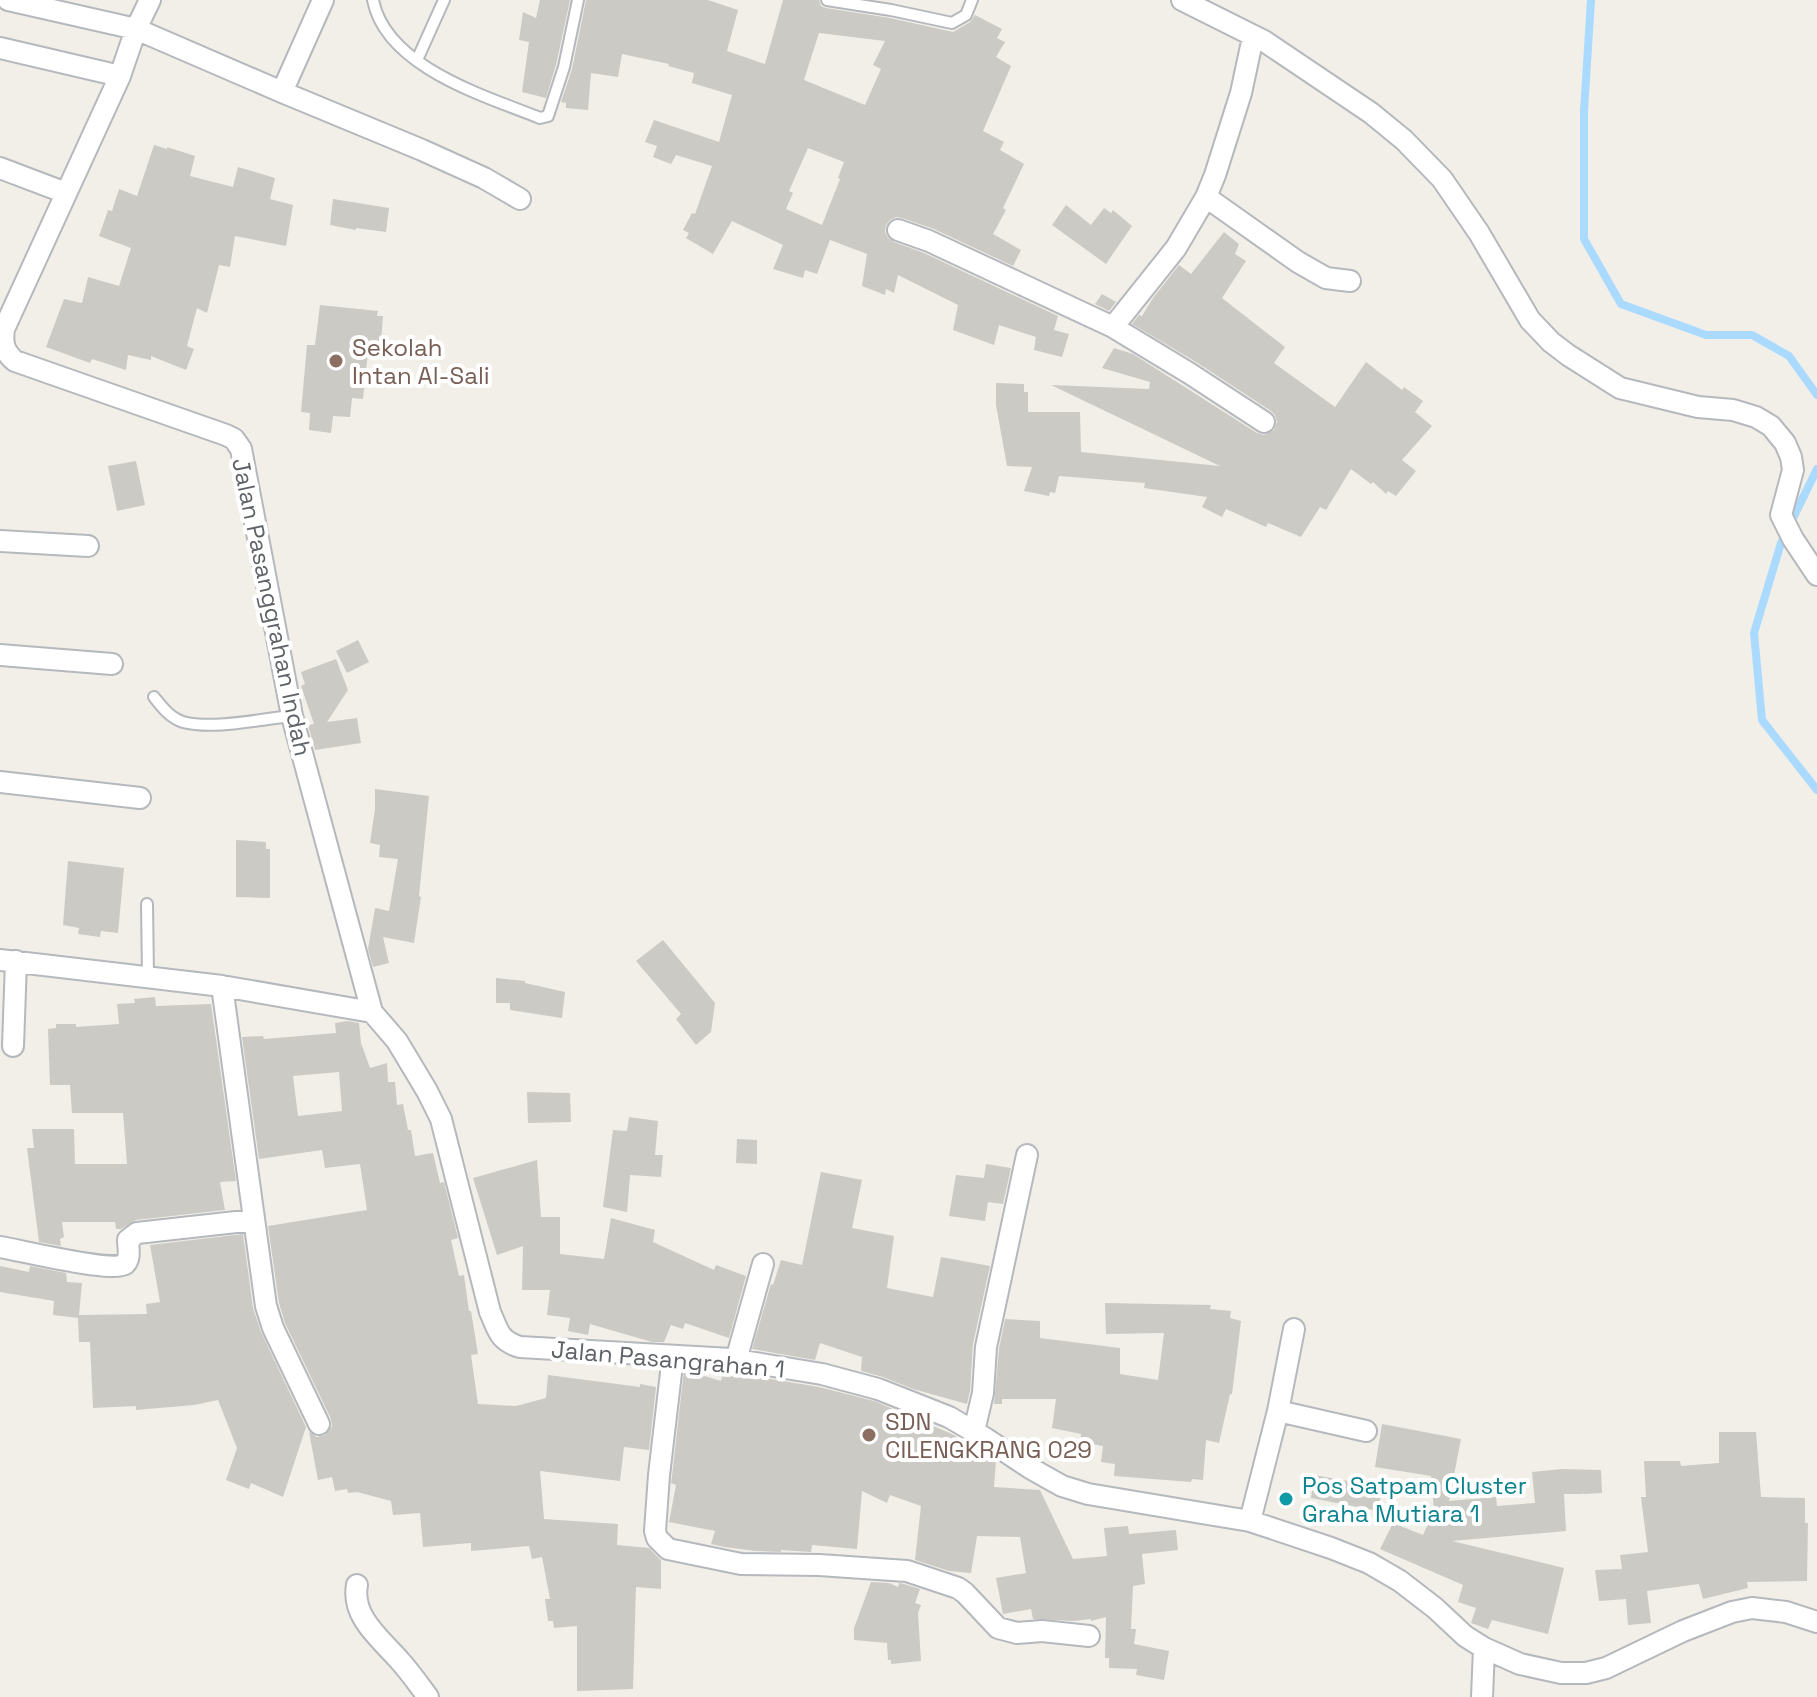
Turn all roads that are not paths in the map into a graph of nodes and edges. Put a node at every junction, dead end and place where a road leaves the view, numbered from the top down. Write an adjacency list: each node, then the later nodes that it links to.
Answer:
1 (8, 0): 10 (street)
2 (150, 0): 11 (street, Jalan Pasanggrahan Indah)
3 (323, 0): 16 (street)
4 (373, 0): 14 (lane)
5 (444, 0): 14 (lane)
6 (578, 0): 14 (lane)
7 (827, 0): 8 (lane)
8 (972, 0)
9 (1182, 0): 12 (street)
10 (63, 6): 11 (street)
11 (136, 29): 15 (street, Jalan Pasanggrahan Indah); 16 (street)
12 (1253, 37): 19 (street); 27 (street)
13 (0, 48): 15 (street)
14 (417, 60)
15 (120, 76): 18 (street, Jalan Pasanggrahan Indah)
16 (282, 92): 20 (street)
17 (0, 168): 18 (street)
18 (66, 193): 31 (street, Jalan Pasanggrahan Indah)
19 (1206, 197): 22 (street); 23 (street)
20 (520, 199)
21 (898, 230): 23 (street)
22 (1350, 281)
23 (1113, 327): 24 (street)
24 (1264, 422)
25 (0, 541): 26 (street)
26 (88, 546)
27 (1817, 575)
28 (0, 655): 29 (street)
29 (112, 664)
30 (154, 697): 31 (lane)
31 (292, 716): 38 (street, Jalan Pasanggrahan Indah)
32 (0, 782): 33 (street)
33 (140, 798)
34 (147, 904): 36 (lane)
35 (8, 960): 36 (street); 39 (street)
36 (148, 976): 37 (street)
37 (222, 986): 38 (street); 41 (street)
38 (372, 1012): 45 (street, Jalan Pasangrahan 1)
39 (13, 1046)
40 (1027, 1155): 49 (street)
41 (254, 1220): 42 (street); 48 (street)
42 (0, 1247)
43 (763, 1264): 46 (street)
44 (1294, 1329): 47 (street)
45 (673, 1356): 46 (street, Jalan Pasangrahan 1); 54 (street)
46 (736, 1360): 49 (street, Jalan Pasangrahan 1)
47 (1278, 1411): 50 (street); 51 (street)
48 (319, 1424)
49 (974, 1431): 51 (street, Jalan Pasangrahan 1)
50 (1366, 1431)
51 (1250, 1521): 55 (street, Jalan Pasangrahan 1)
52 (357, 1585): 56 (street)
53 (1817, 1622): 55 (street, Jalan Pasangrahan 1)
54 (1089, 1636)
55 (1484, 1648): 57 (street)
56 (428, 1697)
57 (1482, 1697)

